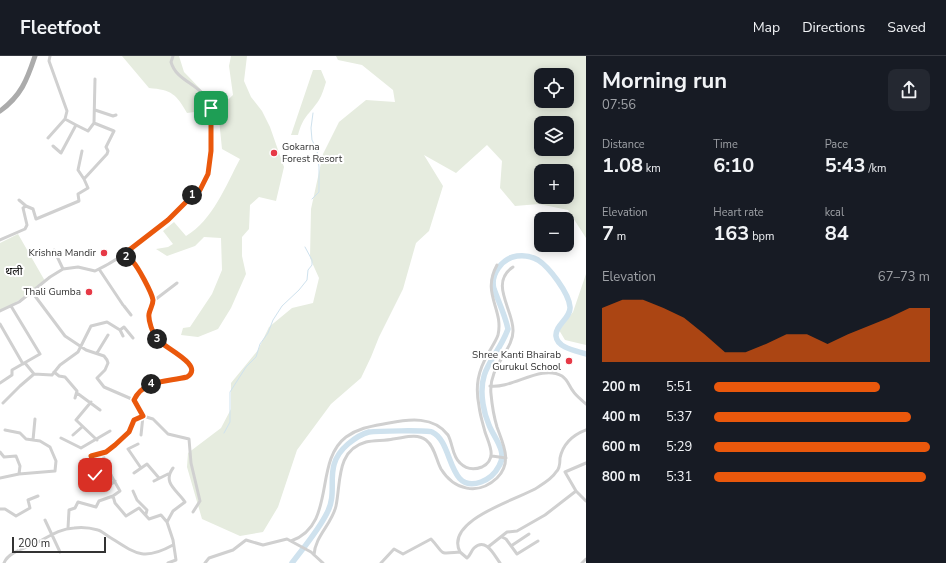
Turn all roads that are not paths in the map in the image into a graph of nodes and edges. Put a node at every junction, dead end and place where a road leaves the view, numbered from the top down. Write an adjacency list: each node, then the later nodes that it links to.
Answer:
1 (34, 56): 6 (main road)
2 (50, 56): 8 (street)
3 (173, 56): 19 (street)
4 (95, 79): 5 (street)
5 (95, 110): 7 (street); 9 (street)
6 (0, 111)
7 (116, 115)
8 (65, 119): 10 (street); 11 (street)
9 (94, 123): 10 (street); 14 (street)
10 (76, 125): 12 (street)
11 (48, 138)
12 (53, 146)
13 (82, 151): 14 (street)
14 (84, 179): 16 (street)
15 (20, 200): 16 (street)
16 (26, 206): 17 (street)
17 (0, 240)
18 (54, 250): 23 (street)
19 (124, 254): 22 (street); 26 (street)
20 (497, 264): 63 (street)
21 (513, 267): 41 (street)
22 (99, 269): 23 (street); 29 (street)
23 (63, 270): 25 (street)
24 (177, 283): 26 (street)
25 (32, 292): 27 (street); 35 (street)
26 (153, 298): 44 (street)
27 (11, 306): 28 (street); 37 (street)
28 (0, 311)
29 (131, 315)
30 (0, 324): 37 (street)
31 (120, 330): 33 (street); 34 (street); 35 (street)
32 (108, 335): 36 (street)
33 (123, 336)
34 (133, 338)
35 (81, 346): 36 (street); 38 (street)
36 (97, 353): 44 (street)
37 (24, 364): 39 (street); 40 (street)
38 (54, 372): 39 (street); 42 (street)
39 (34, 374): 46 (street)
40 (0, 383)
41 (490, 386): 47 (street); 64 (street)
42 (77, 393): 43 (street); 45 (street)
43 (75, 398)
44 (134, 400): 49 (street)
45 (91, 402): 48 (street); 51 (street)
46 (3, 403)
47 (586, 404)
48 (100, 410)
49 (143, 416): 56 (street); 62 (street); 85 (street)
50 (35, 419): 58 (street)
51 (82, 427): 55 (street); 59 (street)
52 (5, 430): 58 (street)
53 (586, 430): 68 (street)
54 (110, 431): 59 (street)
55 (73, 435)
56 (141, 435)
57 (61, 438): 59 (street)
58 (33, 440): 71 (street)
59 (97, 440)
60 (138, 444): 66 (street)
61 (0, 452): 71 (street)
62 (102, 453): 75 (street); 77 (street)
63 (492, 456): 64 (street); 94 (street)
64 (505, 458): 101 (street)
65 (586, 463): 69 (street)
66 (141, 468): 70 (street); 74 (street)
67 (173, 468): 72 (street)
68 (557, 472): 69 (street); 99 (street)
69 (565, 472): 80 (street)
70 (134, 473)
71 (19, 474): 73 (street)
72 (168, 474): 74 (street); 88 (street)
73 (0, 478)
74 (159, 478): 76 (street)
75 (115, 481): 78 (street); 82 (street)
76 (154, 481)
77 (100, 483)
78 (104, 490)
79 (132, 491): 86 (street)
80 (576, 491): 83 (street); 92 (street)
81 (38, 496): 84 (street)
82 (113, 496): 86 (street); 89 (street)
83 (586, 501)
84 (0, 508)
85 (193, 512)
86 (146, 514): 88 (street)
87 (45, 520): 90 (street)
88 (167, 522): 95 (street)
89 (68, 528): 90 (street); 95 (street)
90 (53, 534): 98 (street); 106 (street)
91 (529, 534): 96 (street)
92 (502, 537): 96 (street); 97 (street)
93 (538, 541): 100 (street)
94 (292, 542): 101 (street); 109 (street)
95 (173, 545): 105 (street)
96 (511, 546): 100 (street)
97 (488, 548): 99 (street); 112 (street)
98 (60, 552)
99 (460, 552): 111 (street)
100 (517, 554): 102 (street)
101 (314, 555): 110 (street)
102 (521, 559)
103 (586, 559): 113 (street)
104 (0, 560): 106 (street)
105 (176, 560): 107 (street); 108 (street)
106 (4, 563)
107 (168, 563)
108 (178, 563)
109 (205, 563)
110 (323, 563)
111 (381, 563)
112 (500, 563)
113 (582, 563)

